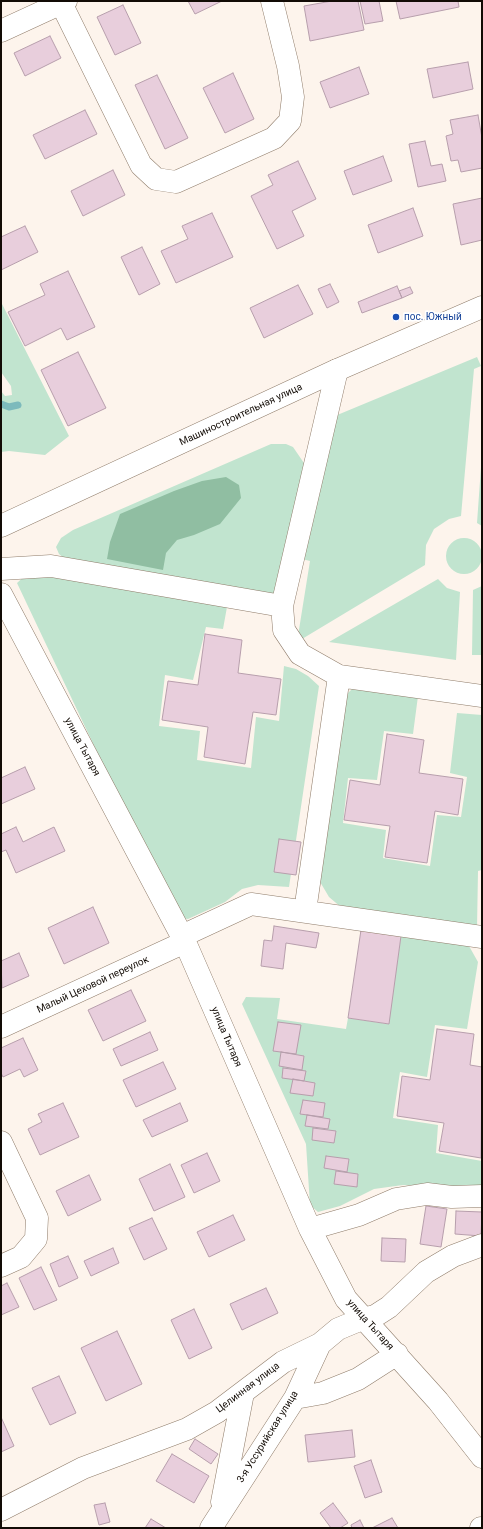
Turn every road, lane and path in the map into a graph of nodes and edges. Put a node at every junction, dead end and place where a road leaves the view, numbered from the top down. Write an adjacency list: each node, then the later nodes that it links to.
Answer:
1 (272, 1): 2 (street)
2 (63, 2): 3 (street)
3 (1, 31)
4 (482, 307): 5 (street, Машиностроительная улица)
5 (337, 370): 6 (street, Машиностроительная улица); 9 (street)
6 (1, 526)
7 (1, 569): 9 (street)
8 (1, 594): 14 (street, улица Тытаря)
9 (282, 606): 10 (street)
10 (338, 676): 11 (street); 12 (street)
11 (482, 696)
12 (305, 911): 13 (street, Малый Цеховой переулок); 14 (street, Малый Цеховой переулок)
13 (482, 937)
14 (184, 939): 15 (street, Малый Цеховой переулок); 18 (street, улица Тытаря)
15 (1, 1027)
16 (1, 1142): 20 (street)
17 (482, 1196): 18 (street)
18 (310, 1229): 21 (street, улица Тытаря)
19 (482, 1245): 21 (street, Целинная улица)
20 (1, 1266)
21 (362, 1319): 22 (street, Целинная улица); 23 (street, улица Тытаря)
22 (320, 1344): 24 (street, Целинная улица); 25 (street, 3-я Уссурийская улица)
23 (397, 1354): 25 (street); 26 (street, улица Тытаря)
24 (243, 1393): 27 (street, Целинная улица); 28 (street)
25 (295, 1398): 28 (street, 3-я Уссурийская улица)
26 (482, 1457)
27 (1, 1510)
28 (216, 1520)

